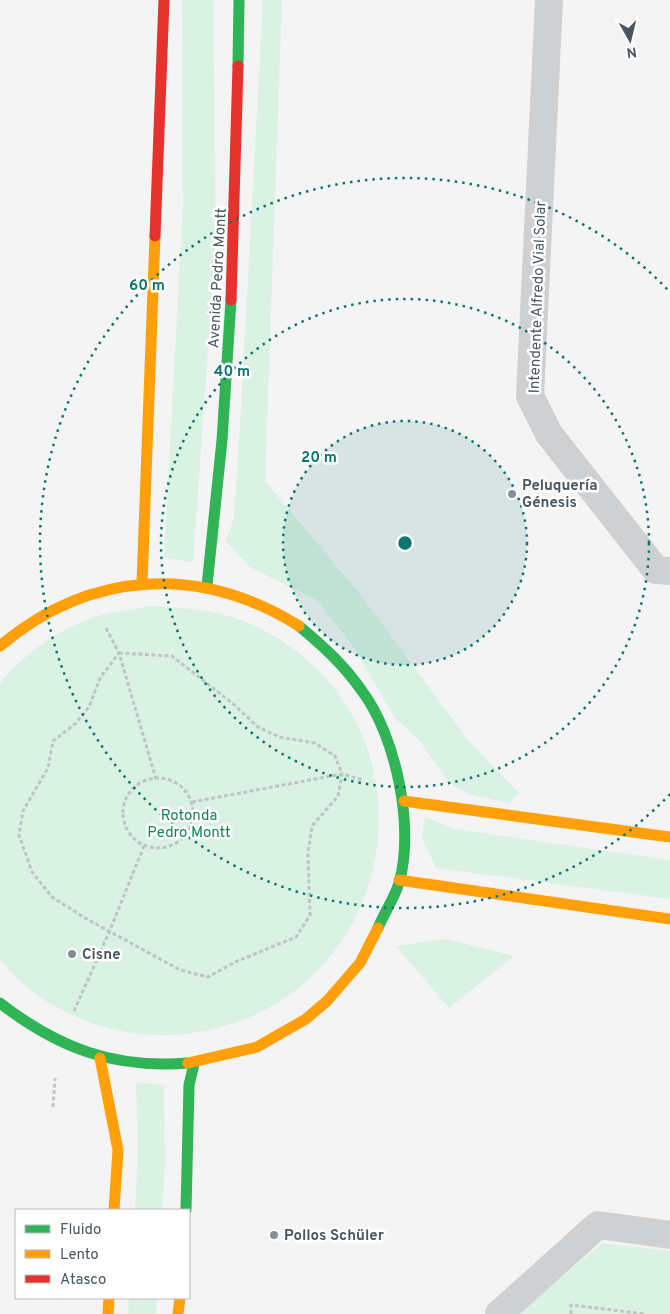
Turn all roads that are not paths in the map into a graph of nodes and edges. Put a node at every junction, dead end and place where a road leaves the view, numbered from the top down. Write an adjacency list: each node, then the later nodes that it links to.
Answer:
1 (164, 0): 5 (main road)
2 (239, 0): 6 (main road, Avenida Pedro Montt)
3 (549, 0): 4 (street, Intendente Alfredo Vial Solar)
4 (670, 571)
5 (142, 583): 6 (main road); 7 (main road)
6 (207, 586): 8 (main road)
7 (0, 646)
8 (404, 801): 9 (main road); 10 (main road)
9 (670, 837)
10 (399, 880): 11 (main road); 14 (main road)
11 (670, 919)
12 (0, 1003): 13 (main road)
13 (100, 1058): 14 (main road); 15 (main road)
14 (194, 1064): 16 (main road)
15 (114, 1209)
16 (186, 1209)
17 (670, 1235): 22 (street)
18 (109, 1299): 20 (main road)
19 (180, 1299): 21 (main road)
20 (108, 1314)
21 (178, 1314)
22 (499, 1314)

